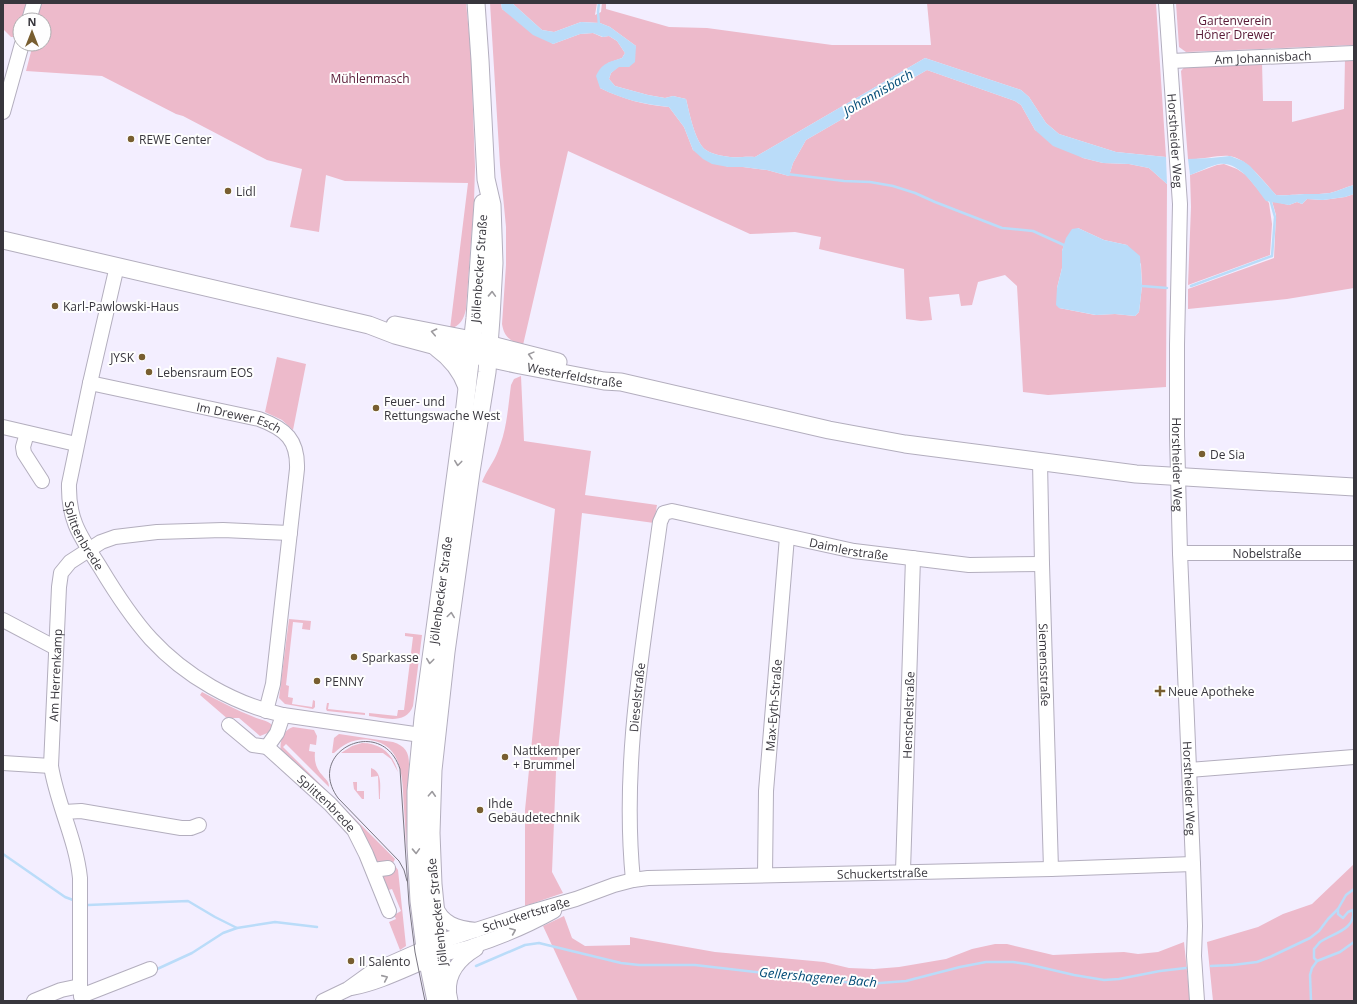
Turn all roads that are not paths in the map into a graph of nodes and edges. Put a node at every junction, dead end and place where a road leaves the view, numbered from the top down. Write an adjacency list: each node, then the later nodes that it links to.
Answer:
1 (476, 3): 7 (main road, Jöllenbecker Straße)
2 (1166, 3): 5 (street, Horstheider Weg)
3 (20, 52): 6 (street)
4 (1354, 53): 5 (street, Am Johannisbach)
5 (1171, 61): 23 (street, Horstheider Weg)
6 (3, 112)
7 (486, 179): 12 (main road, Jöllenbecker Straße); 13 (main road, Jöllenbecker Straße, one-way to 7)
8 (3, 240): 9 (main road)
9 (118, 266): 10 (main road); 16 (street, Splittenbrede)
10 (369, 325): 11 (main road); 12 (main road, one-way to 10)
11 (433, 345): 12 (main road); 17 (main road)
12 (472, 347): 13 (main road); 17 (main road, Jöllenbecker Straße)
13 (489, 352): 14 (main road, Westerfeldstraße); 15 (main road, Westerfeldstraße, one-way to 13); 18 (main road, Jöllenbecker Straße)
14 (520, 365): 15 (main road, Westerfeldstraße); 18 (main road)
15 (621, 382): 22 (main road)
16 (90, 383): 21 (street, Splittenbrede); 27 (street, Im Drewer Esch)
17 (467, 387): 39 (main road, Jöllenbecker Straße, one-way to 39)
18 (485, 390): 39 (main road, Jöllenbecker Straße, one-way to 18)
19 (3, 427): 20 (street)
20 (27, 433): 21 (street); 24 (street)
21 (76, 444): 29 (street, Splittenbrede)
22 (1040, 461): 23 (main road); 33 (street, Siemensstraße)
23 (1178, 477): 25 (main road); 30 (street, Horstheider Weg)
24 (42, 481)
25 (1354, 487)
26 (662, 516): 28 (street, Daimlerstraße); 53 (street, Dieselstraße)
27 (290, 533): 29 (street); 36 (street, Im Drewer Esch)
28 (787, 537): 32 (street, Daimlerstraße); 52 (street, Max-Eyth-Straße)
29 (89, 550): 35 (street, Am Herrenkamp); 36 (street, Splittenbrede)
30 (1180, 553): 31 (street, Nobelstraße); 44 (street, Horstheider Weg)
31 (1354, 553)
32 (913, 558): 33 (street, Daimlerstraße); 51 (street, Henschelstraße)
33 (1042, 564): 49 (street, Siemensstraße)
34 (3, 620): 35 (street)
35 (56, 648): 43 (street, Am Herrenkamp)
36 (266, 710): 37 (street, Splittenbrede)
37 (283, 715): 39 (street, Splittenbrede); 40 (street)
38 (229, 725): 40 (street, Splittenbrede)
39 (428, 736): 55 (main road, Jöllenbecker Straße, one-way to 39); 60 (main road, Jöllenbecker Straße, one-way to 60)
40 (267, 747): 50 (street, Splittenbrede)
41 (1354, 757): 44 (street)
42 (3, 763): 43 (street)
43 (51, 766): 45 (street, Am Herrenkamp)
44 (1189, 770): 47 (street, Horstheider Weg)
45 (64, 812): 46 (street); 62 (street, Am Herrenkamp)
46 (200, 825)
47 (1193, 864): 49 (street, Schuckertstraße); 57 (street, Horstheider Weg)
48 (388, 868): 50 (street)
49 (1051, 869): 51 (street, Schuckertstraße)
50 (373, 870): 56 (street, Splittenbrede)
51 (903, 871): 52 (street, Schuckertstraße)
52 (765, 874): 53 (street, Schuckertstraße)
53 (633, 880): 54 (street, Schuckertstraße)
54 (576, 899): 58 (street, Schuckertstraße); 59 (street, Schuckertstraße, one-way to 54)
55 (434, 904): 58 (street, Schuckertstraße); 60 (main road, Jöllenbecker Straße)
56 (390, 911)
57 (1195, 926): 66 (street, Horstheider Weg); 67 (street, Horstheider Weg)
58 (476, 930): 60 (street, Schuckertstraße)
59 (491, 940): 60 (street, Schuckertstraße); 63 (street, Schuckertstraße)
60 (433, 952): 63 (main road, Jöllenbecker Straße); 65 (street)
61 (150, 969): 62 (street)
62 (81, 994): 64 (street)
63 (445, 1000)
64 (34, 1001)
65 (323, 1001)
66 (1197, 1001)
67 (1205, 1001)

